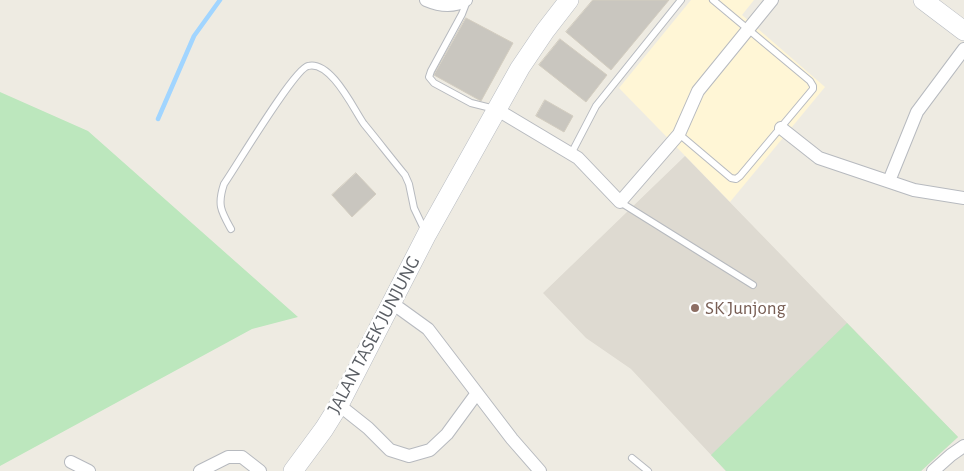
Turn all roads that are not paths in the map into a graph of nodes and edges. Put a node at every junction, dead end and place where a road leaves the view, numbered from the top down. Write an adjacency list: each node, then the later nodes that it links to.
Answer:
1 (426, 0): 2 (street)
2 (467, 0): 11 (lane)
3 (569, 0): 11 (main road, JALAN TASEK JUNJUNG)
4 (681, 0): 14 (lane)
5 (713, 0): 8 (lane)
6 (772, 0): 8 (street)
7 (923, 0): 9 (main road)
8 (748, 29): 12 (lane); 13 (street)
9 (964, 31)
10 (964, 48): 15 (street)
11 (496, 109): 14 (street); 19 (main road, JALAN TASEK JUNJUNG)
12 (781, 128): 13 (lane); 15 (street)
13 (679, 134): 17 (street)
14 (571, 154): 17 (street)
15 (889, 181): 16 (street)
16 (964, 198)
17 (620, 202): 20 (lane)
18 (231, 229): 19 (lane)
19 (427, 234): 21 (main road, JALAN TASEK JUNJUNG)
20 (753, 285)
21 (392, 303): 22 (street); 23 (main road, JALAN TASEK JUNJUNG)
22 (477, 393): 23 (street); 31 (street)
23 (339, 405): 30 (main road, JALAN TASEK JUNJUNG)
24 (964, 446): 33 (street)
25 (632, 458): 32 (lane)
26 (71, 462): 27 (street)
27 (88, 471)
28 (200, 471): 29 (street)
29 (260, 471)
30 (293, 471)
31 (540, 471)
32 (648, 471)
33 (933, 471)

